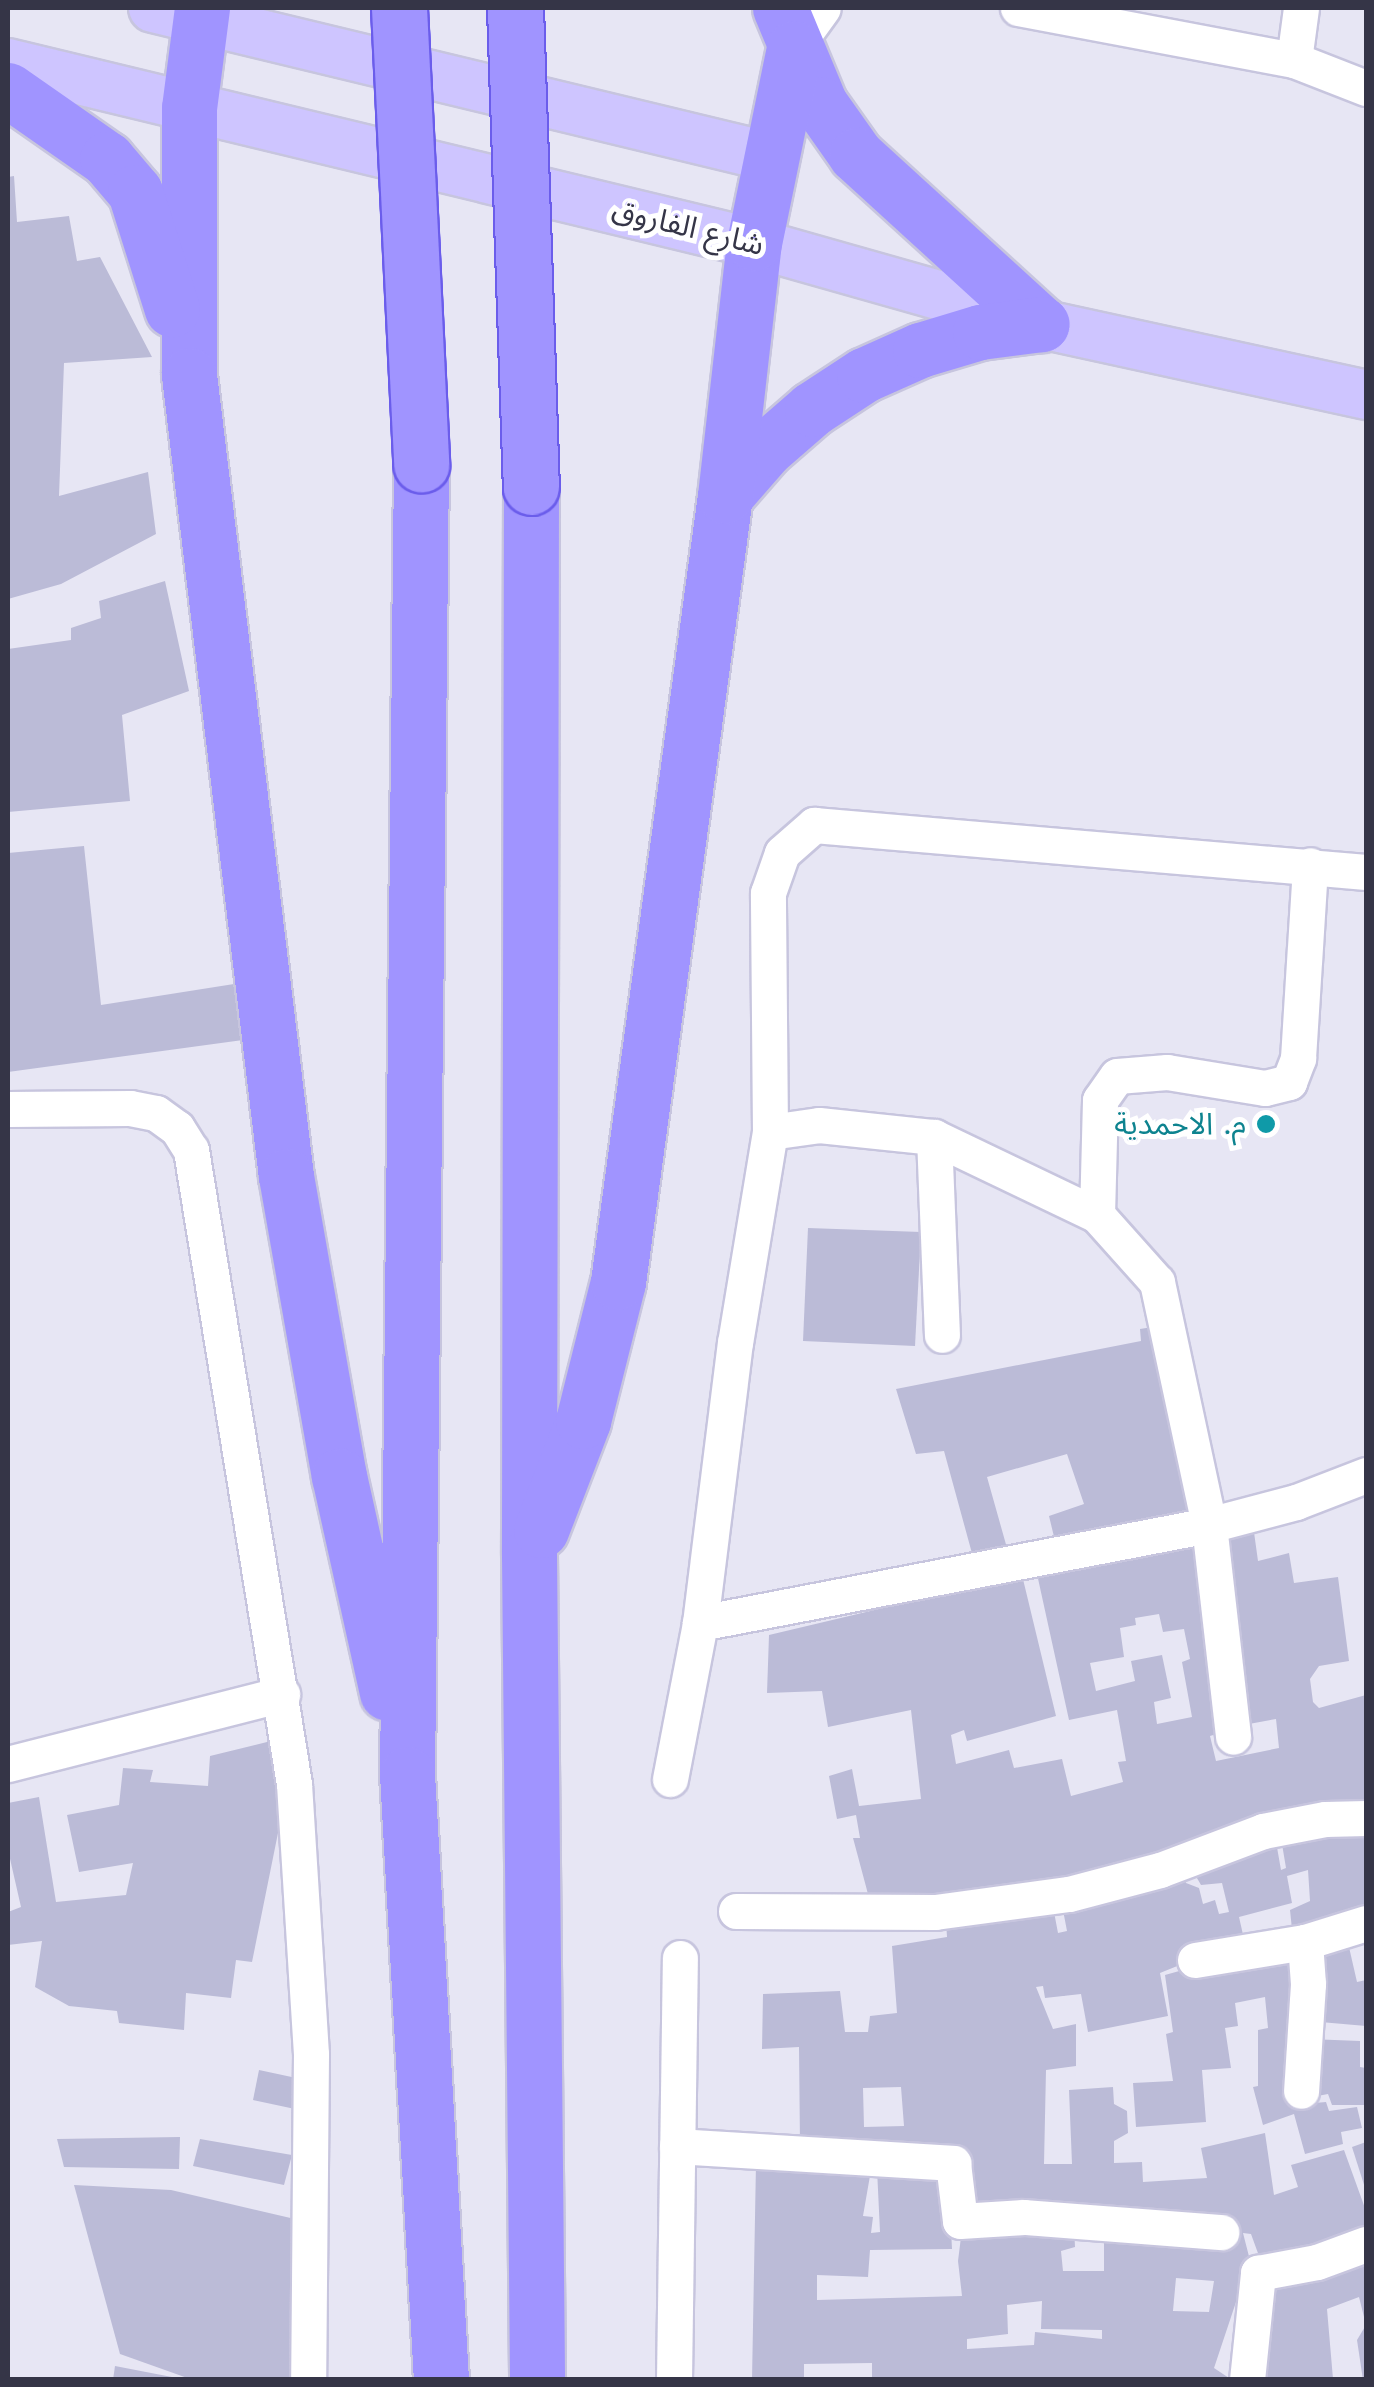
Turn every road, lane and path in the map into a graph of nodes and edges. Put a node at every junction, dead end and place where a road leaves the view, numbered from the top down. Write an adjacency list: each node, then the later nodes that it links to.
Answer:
1 (399, 8): 33 (main road, bridge)
2 (515, 8): 28 (main road, bridge)
3 (1018, 8): 4 (street)
4 (1027, 8): 8 (street)
5 (1302, 8): 8 (street)
6 (185, 12): 12 (main road); 13 (main road)
7 (799, 21): 13 (main road); 15 (main road)
8 (1294, 60): 10 (street)
9 (8, 63): 12 (main road, شارع الفاروق)
10 (1366, 88)
11 (8, 90): 16 (main road)
12 (189, 108): 14 (main road, شارع الفاروق); 16 (main road)
13 (771, 157): 14 (main road)
14 (754, 243): 15 (main road, شارع الفاروق); 18 (main road)
15 (1041, 324): 17 (main road, شارع الفاروق); 18 (main road)
16 (188, 375): 33 (main road)
17 (1366, 395)
18 (725, 496): 28 (main road)
19 (1310, 865): 20 (street); 22 (street); 24 (street)
20 (1366, 872)
21 (8, 1109): 30 (street)
22 (770, 1132): 23 (street); 29 (street)
23 (934, 1137): 24 (street); 25 (street)
24 (1098, 1215): 27 (street)
25 (942, 1334)
26 (1366, 1475): 27 (street)
27 (1209, 1524): 29 (street); 31 (street)
28 (530, 1555): 47 (main road)
29 (700, 1623): 34 (street)
30 (282, 1694): 32 (street); 45 (street)
31 (1233, 1737)
32 (8, 1764)
33 (406, 1774): 46 (main road)
34 (670, 1779)
35 (1366, 1818): 36 (street)
36 (736, 1911)
37 (1366, 1923): 38 (street)
38 (1305, 1942): 40 (street); 41 (street)
39 (680, 1958): 42 (street)
40 (1194, 1960)
41 (1301, 2091)
42 (677, 2146): 43 (street); 48 (street)
43 (1221, 2232)
44 (1366, 2244): 49 (street)
45 (308, 2380)
46 (441, 2380)
47 (537, 2380)
48 (674, 2380)
49 (1247, 2380)

